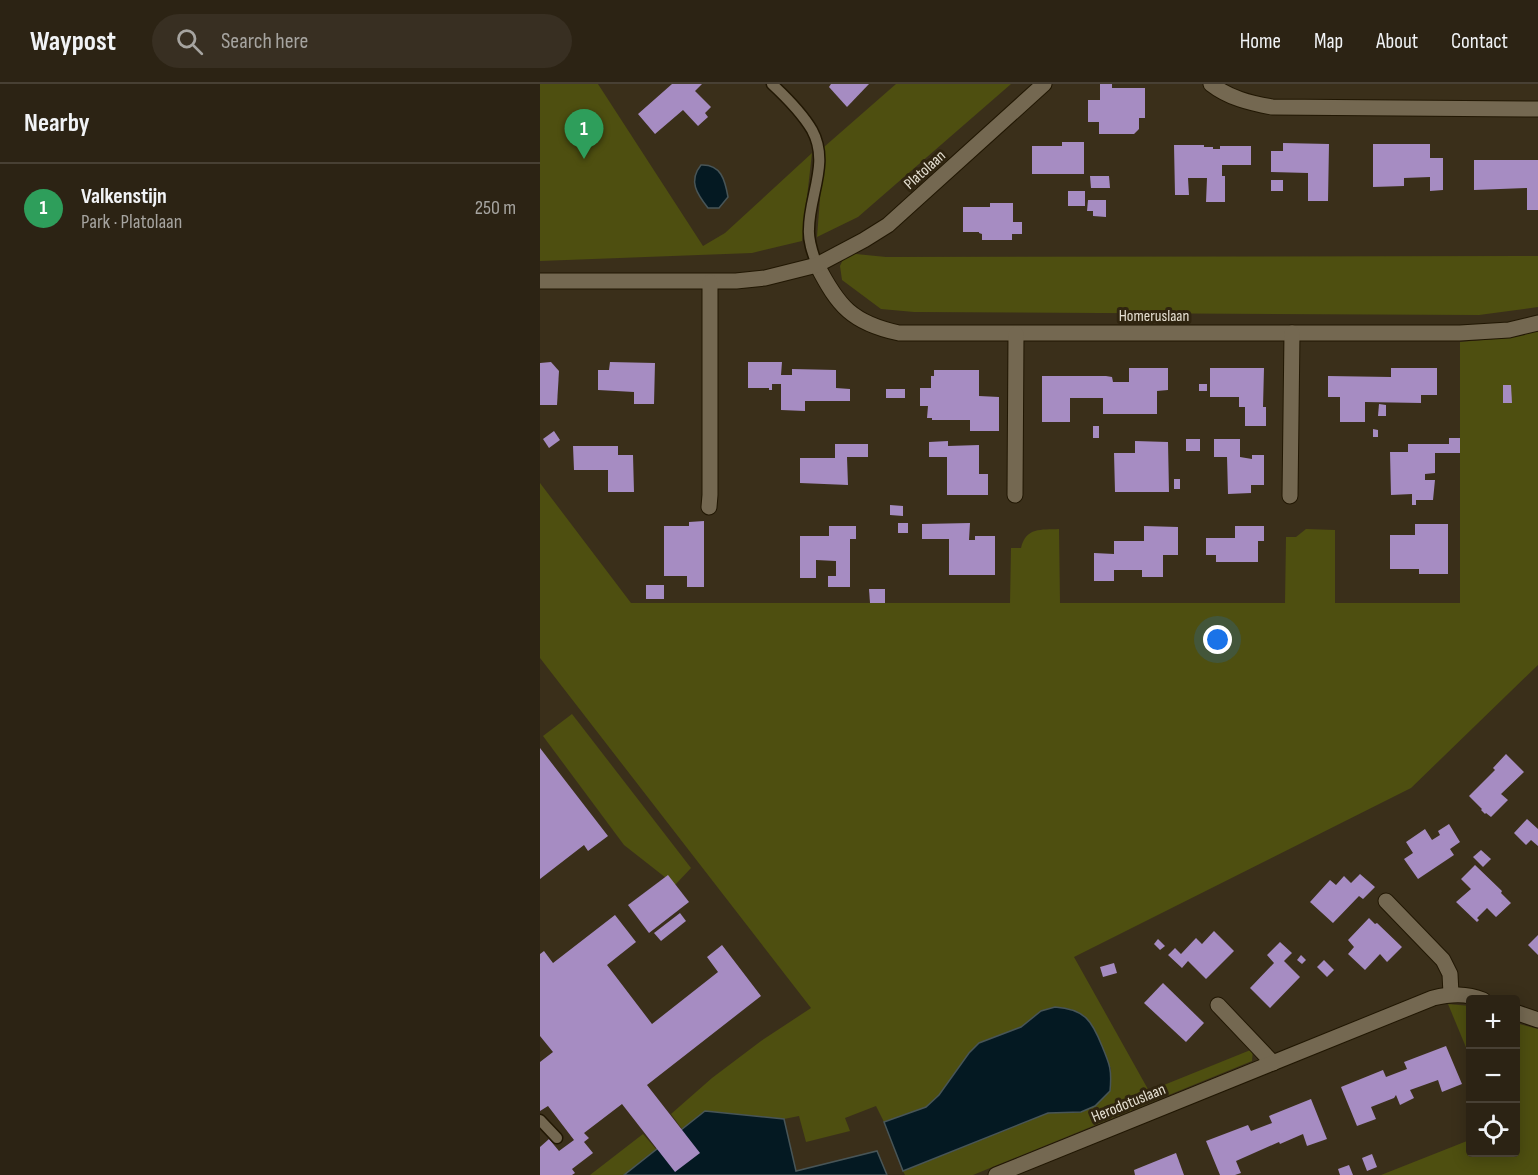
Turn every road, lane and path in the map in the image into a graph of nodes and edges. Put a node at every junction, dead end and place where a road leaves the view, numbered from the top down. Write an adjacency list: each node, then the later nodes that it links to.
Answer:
1 (772, 84): 5 (lane)
2 (1044, 84): 5 (street, Platolaan)
3 (1211, 84): 4 (street)
4 (1538, 109)
5 (817, 265): 7 (street, Platolaan); 9 (street, Homeruslaan)
6 (540, 281): 7 (street, Platolaan)
7 (710, 282): 13 (street)
8 (1538, 323): 10 (street, Homeruslaan)
9 (1016, 333): 10 (street, Homeruslaan); 11 (street)
10 (1292, 333): 12 (street)
11 (1015, 495)
12 (1290, 496)
13 (709, 507)
14 (1386, 901): 15 (street)
15 (1452, 994): 16 (street, Herodotuslaan); 20 (street, Herodotuslaan)
16 (1466, 995)
17 (1218, 1005): 20 (street)
18 (1520, 1014): 19 (street)
19 (1538, 1020)
20 (1273, 1063): 23 (street, Herodotuslaan)
21 (540, 1120): 22 (lane)
22 (557, 1138)
23 (996, 1175)

